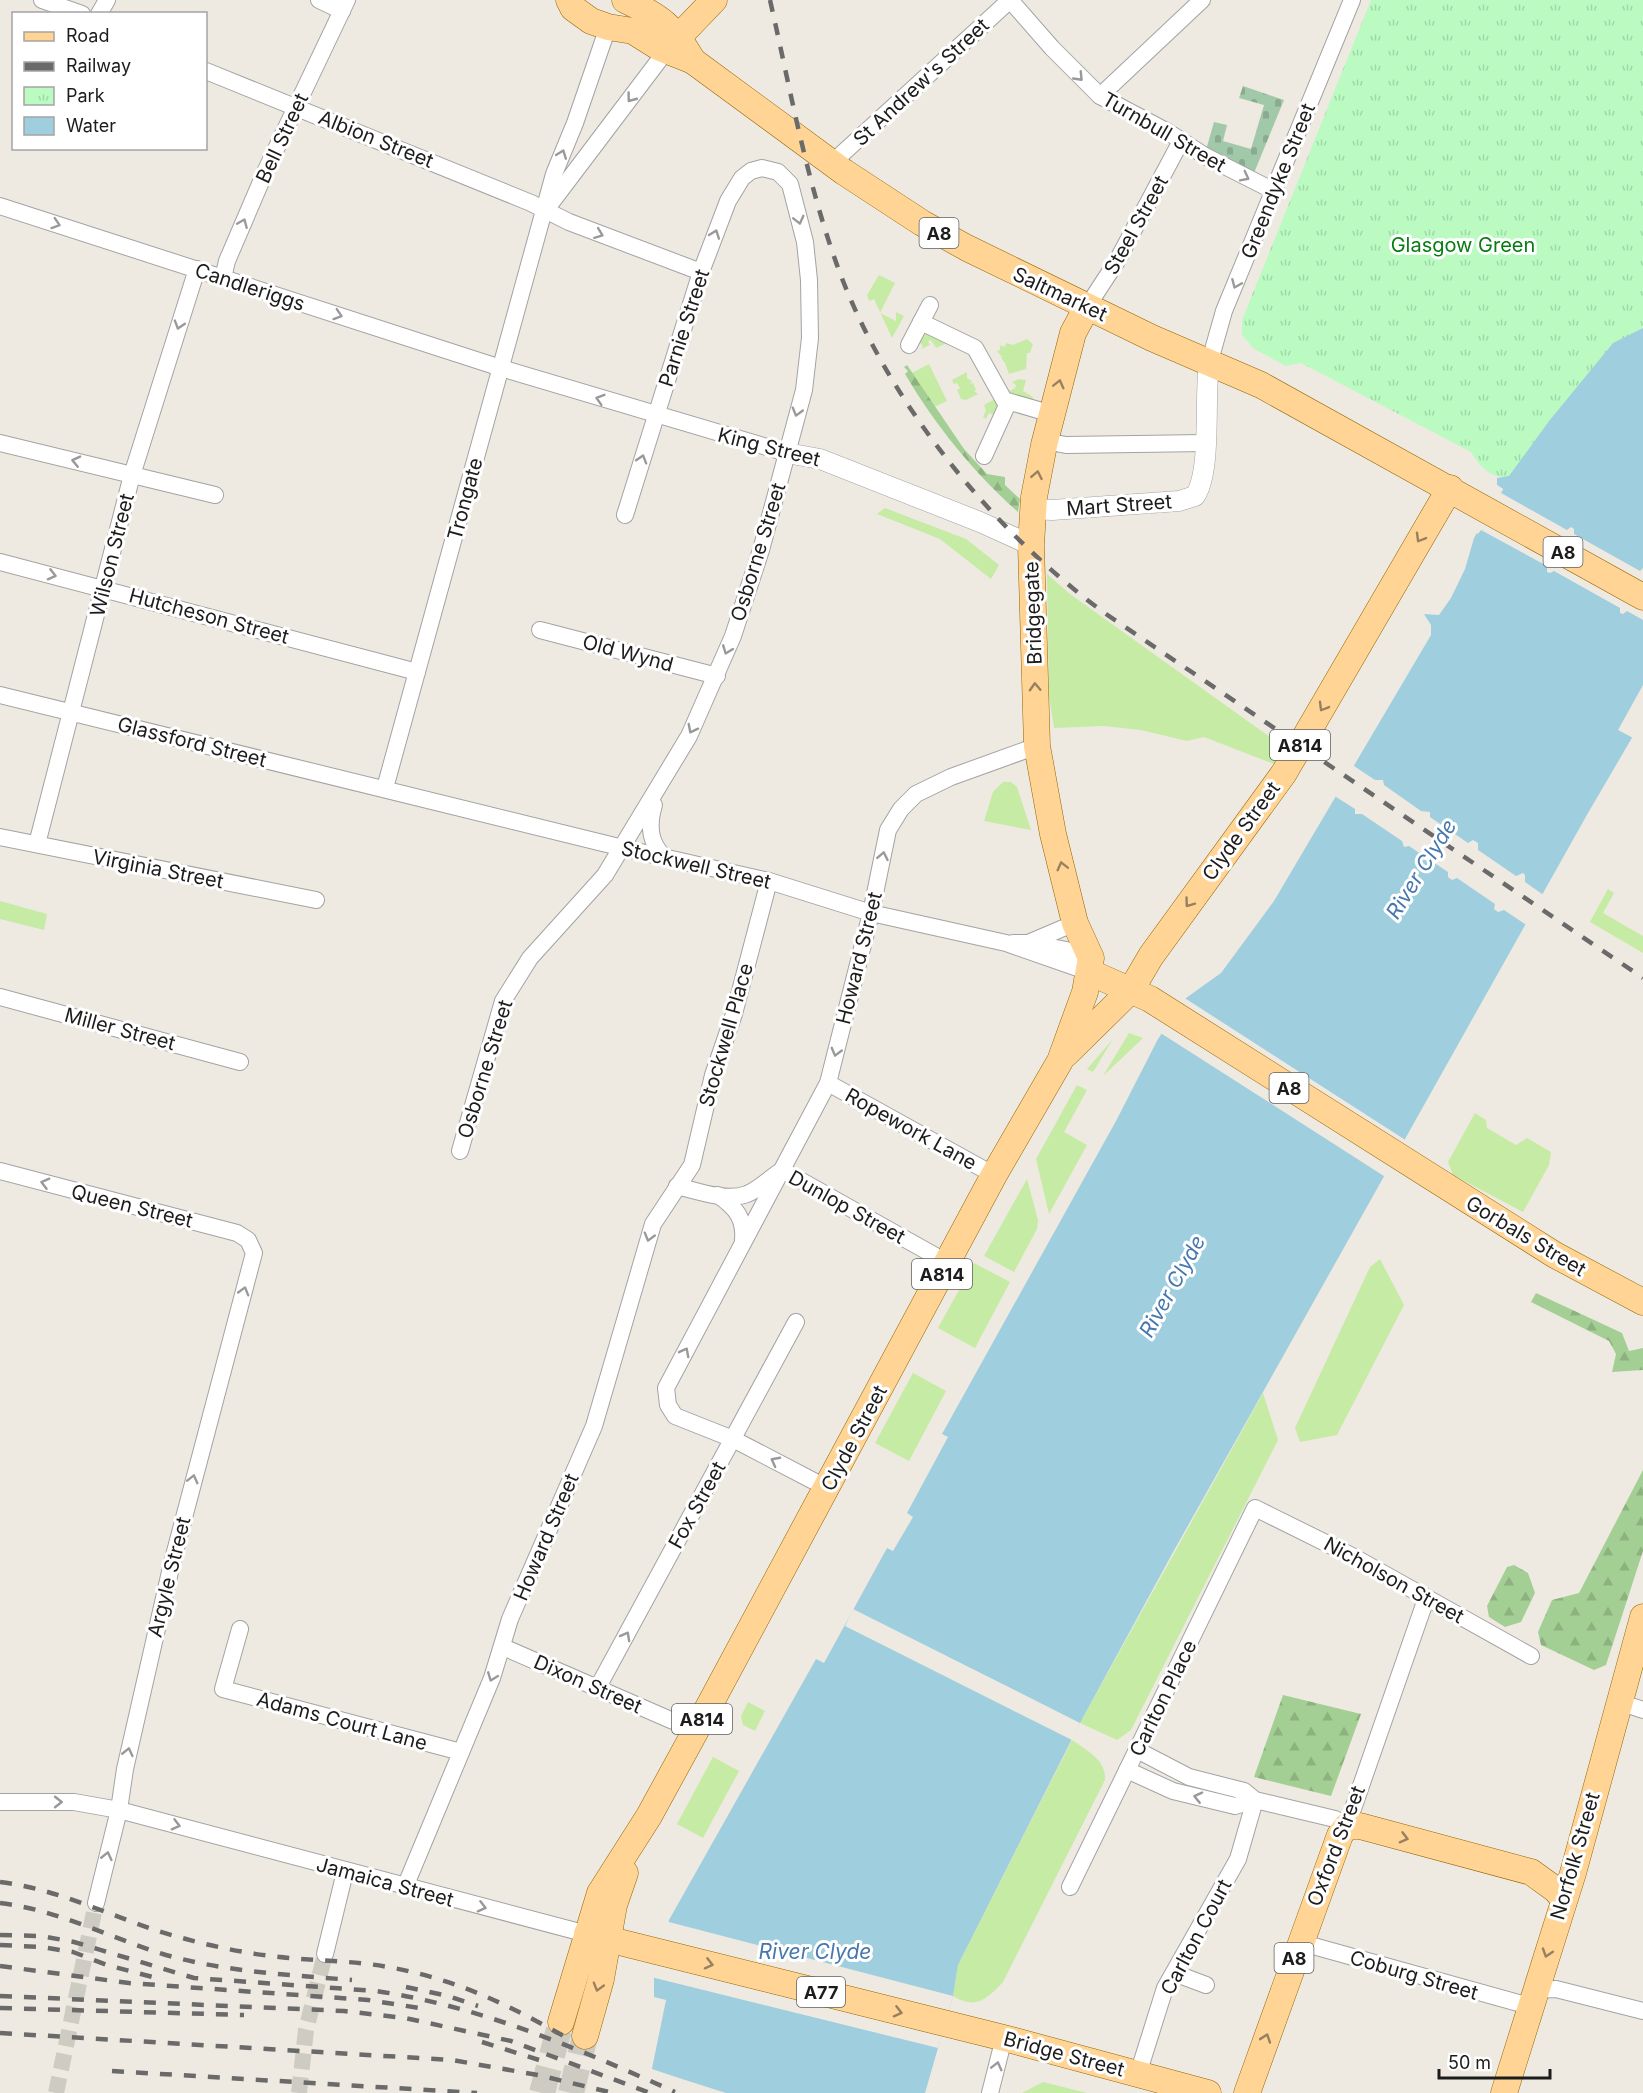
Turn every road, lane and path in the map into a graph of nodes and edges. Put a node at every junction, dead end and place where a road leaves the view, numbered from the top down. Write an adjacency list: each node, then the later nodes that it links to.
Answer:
1 (42, 0): 10 (street)
2 (319, 0): 9 (street)
3 (569, 0): 11 (main road, A8)
4 (623, 0): 11 (main road); 12 (main road, A8)
5 (714, 0): 12 (main road)
6 (1010, 0): 14 (street, Turnbull Street, one-way to 14); 17 (street, St Andrew's Street)
7 (1202, 0): 14 (street)
8 (1352, 0): 19 (street, Greendyke Street)
9 (344, 5): 15 (street, Bell Street)
10 (76, 12)
11 (608, 27): 12 (main road, A8); 21 (street, Trongate, one-way to 11)
12 (673, 43): 17 (main road, Saltmarket / A8); 21 (street, Trongate, one-way to 21)
13 (207, 71): 15 (street, Albion Street)
14 (1100, 96): 16 (street, Turnbull Street)
15 (296, 107): 21 (street, Albion Street); 24 (street, Bell Street, one-way to 15)
16 (1181, 141): 19 (street, Turnbull Street, one-way to 19); 26 (street, Steel Street)
17 (832, 163): 26 (main road, Saltmarket / A8)
18 (774, 170): 23 (street, Parnie Street, one-way to 18); 37 (street, Osborne Street, one-way to 37)
19 (1274, 191): 29 (street, Greendyke Street, one-way to 29)
20 (0, 206): 22 (street, Candleriggs, one-way to 22)
21 (546, 210): 23 (street, Albion Street, one-way to 23); 30 (street, Trongate)
22 (197, 269): 24 (street, Candleriggs); 39 (street, Wilson Street, one-way to 39)
23 (701, 272): 33 (street, Parnie Street)
24 (223, 278): 30 (street, Candleriggs, one-way to 30)
25 (930, 305): 27 (street)
26 (1088, 307): 29 (main road, Saltmarket / A8); 32 (main road, Bridgegate, one-way to 26)
27 (921, 322): 28 (street); 31 (street)
28 (909, 345)
29 (1209, 364): 36 (street); 40 (main road, Saltmarket / A8)
30 (501, 368): 33 (street, King Street, one-way to 30); 49 (street, Trongate)
31 (1008, 403): 32 (street); 38 (street)
32 (1052, 414): 34 (main road, Bridgegate)
33 (656, 416): 37 (street, King Street); 43 (street, Parnie Street, one-way to 33)
34 (1045, 441): 36 (street); 42 (main road, Bridgegate, one-way to 34)
35 (0, 443): 39 (street, one-way to 35)
36 (1205, 443): 42 (street, Mart Street)
37 (787, 453): 44 (street, King Street); 50 (street, Osborne Street, one-way to 50)
38 (984, 456)
39 (132, 475): 41 (street); 46 (street, Wilson Street)
40 (1450, 488): 47 (main road, A8); 67 (main road, Clyde Street / A814, one-way to 67)
41 (215, 495)
42 (1033, 509): 44 (main road, Bridgegate)
43 (625, 515)
44 (1031, 545): 53 (main road, Bridgegate, one-way to 44)
45 (0, 562): 46 (street, Hutcheson Street, one-way to 46)
46 (105, 588): 49 (street, Hutcheson Street); 52 (street, Wilson Street)
47 (1643, 597)
48 (540, 630): 50 (street, Old Wynd)
49 (417, 672): 55 (street, Trongate)
50 (717, 676): 54 (street, Osborne Street, one-way to 54)
51 (0, 695): 52 (street, Glassford Street)
52 (72, 712): 55 (street, Glassford Street); 57 (street, Wilson Street)
53 (1037, 746): 62 (street, Howard Street, one-way to 53); 63 (main road, Bridgegate, one-way to 53)
54 (660, 786): 58 (street, Osborne Street); 59 (street, Osborne Street)
55 (385, 788): 58 (street, Stockwell Street)
56 (0, 837): 57 (street, Virginia Street)
57 (38, 844): 61 (street, Virginia Street)
58 (623, 848): 59 (street, Stockwell Street); 72 (street, Osborne Street)
59 (664, 857): 60 (street, Stockwell Street)
60 (769, 881): 62 (street, Stockwell Street); 77 (street, Stockwell Place)
61 (316, 900)
62 (871, 914): 64 (street, Stockwell Street); 71 (street, Howard Street, one-way to 71)
63 (1075, 923): 65 (street, Stockwell Street); 66 (main road)
64 (1006, 943): 65 (street, Stockwell Street); 66 (street, Stockwell Street)
65 (1028, 943): 66 (street, Stockwell Street)
66 (1090, 965): 67 (main road, Stockwell Street); 69 (main road, Clyde Street)
67 (1131, 990): 69 (main road, Clyde Street / A814); 73 (main road, Stockwell Street / A8)
68 (0, 997): 70 (street, Miller Street)
69 (1060, 1061): 76 (main road, Clyde Street / A814)
70 (240, 1062)
71 (828, 1083): 74 (street, Howard Street); 76 (street, Ropework Lane)
72 (460, 1151)
73 (1412, 1165): 82 (main road, Gorbals Street / A8)
74 (782, 1170): 78 (street, Dunlop Street); 79 (street, Howard Street); 81 (street, Dunlop Street)
75 (0, 1172): 80 (street, Queen Street, one-way to 75)
76 (994, 1175): 81 (main road, Clyde Street / A814)
77 (677, 1186): 78 (street, Dunlop Street); 90 (street, Howard Street, one-way to 90)
78 (718, 1195): 79 (street)
79 (743, 1241): 84 (street, Howard Street, one-way to 79)
80 (254, 1253): 101 (street, Argyle Street, one-way to 80)
81 (948, 1263): 85 (main road, Clyde Street / A814)
82 (1643, 1302)
83 (796, 1322): 84 (street, Fox Street)
84 (734, 1438): 85 (street, one-way to 84); 92 (street, Fox Street, one-way to 84)
85 (827, 1488): 102 (main road, Clyde Street / A814)
86 (1255, 1508): 87 (street, Nicholson Street); 96 (street, Carlton Place)
87 (1426, 1599): 91 (street, Nicholson Street); 103 (street, Oxford Street)
88 (1643, 1617): 93 (main road, Norfolk Street)
89 (240, 1629): 97 (street, Adams Court Lane)
90 (503, 1647): 92 (street, Dixon Street); 97 (street, Howard Street, one-way to 97)
91 (1531, 1656)
92 (598, 1688): 95 (street, Dixon Street)
93 (1618, 1702): 94 (street); 104 (main road, Norfolk Street)
94 (1643, 1710)
95 (673, 1721)
96 (1137, 1750): 98 (street, Carlton Place); 99 (street)
97 (461, 1752): 107 (street, Howard Street)
98 (1127, 1770): 99 (street, one-way to 98); 108 (street, Carlton Place)
99 (1255, 1800): 103 (street); 114 (street, Carlton Court)
100 (0, 1802): 101 (street, Jamaica Street, one-way to 101)
101 (119, 1810): 105 (street, Jamaica Street, one-way to 105); 110 (street, Argyle Street, one-way to 101)
102 (649, 1816): 111 (main road, Clyde Street / A814); 111 (main road, Clyde Street / A814)
103 (1347, 1826): 106 (main road, one-way to 106); 112 (main road, Oxford Street / A8)
104 (1578, 1849): 106 (main road); 109 (main road, Norfolk Street)
105 (345, 1872): 107 (street, Jamaica Street); 113 (street)
106 (1531, 1872): 109 (main road)
107 (405, 1887): 111 (street, Jamaica Street, one-way to 111)
108 (1070, 1887)
109 (1564, 1900): 116 (main road, Norfolk Street, one-way to 116)
110 (96, 1903)
111 (598, 1936): 118 (main road, A814); 119 (main road, A814, one-way to 119); 120 (main road, Jamaica Street / A77, one-way to 120)
112 (1299, 1942): 116 (street, Coburg Street); 124 (main road, Oxford Street / A8, one-way to 112)
113 (325, 1954)
114 (1174, 1973): 115 (street); 121 (street, Carlton Court)
115 (1206, 1985)
116 (1532, 1998): 117 (street, Coburg Street); 125 (main road, Norfolk Street)
117 (1643, 2012)
118 (561, 2022)
119 (585, 2036)
120 (997, 2036): 121 (main road, Bridge Street / A77); 122 (street, one-way to 120)
121 (1138, 2074): 123 (main road, Bridge Street / A77)
122 (990, 2093)
123 (1208, 2093)
124 (1247, 2093)
125 (1504, 2093)

